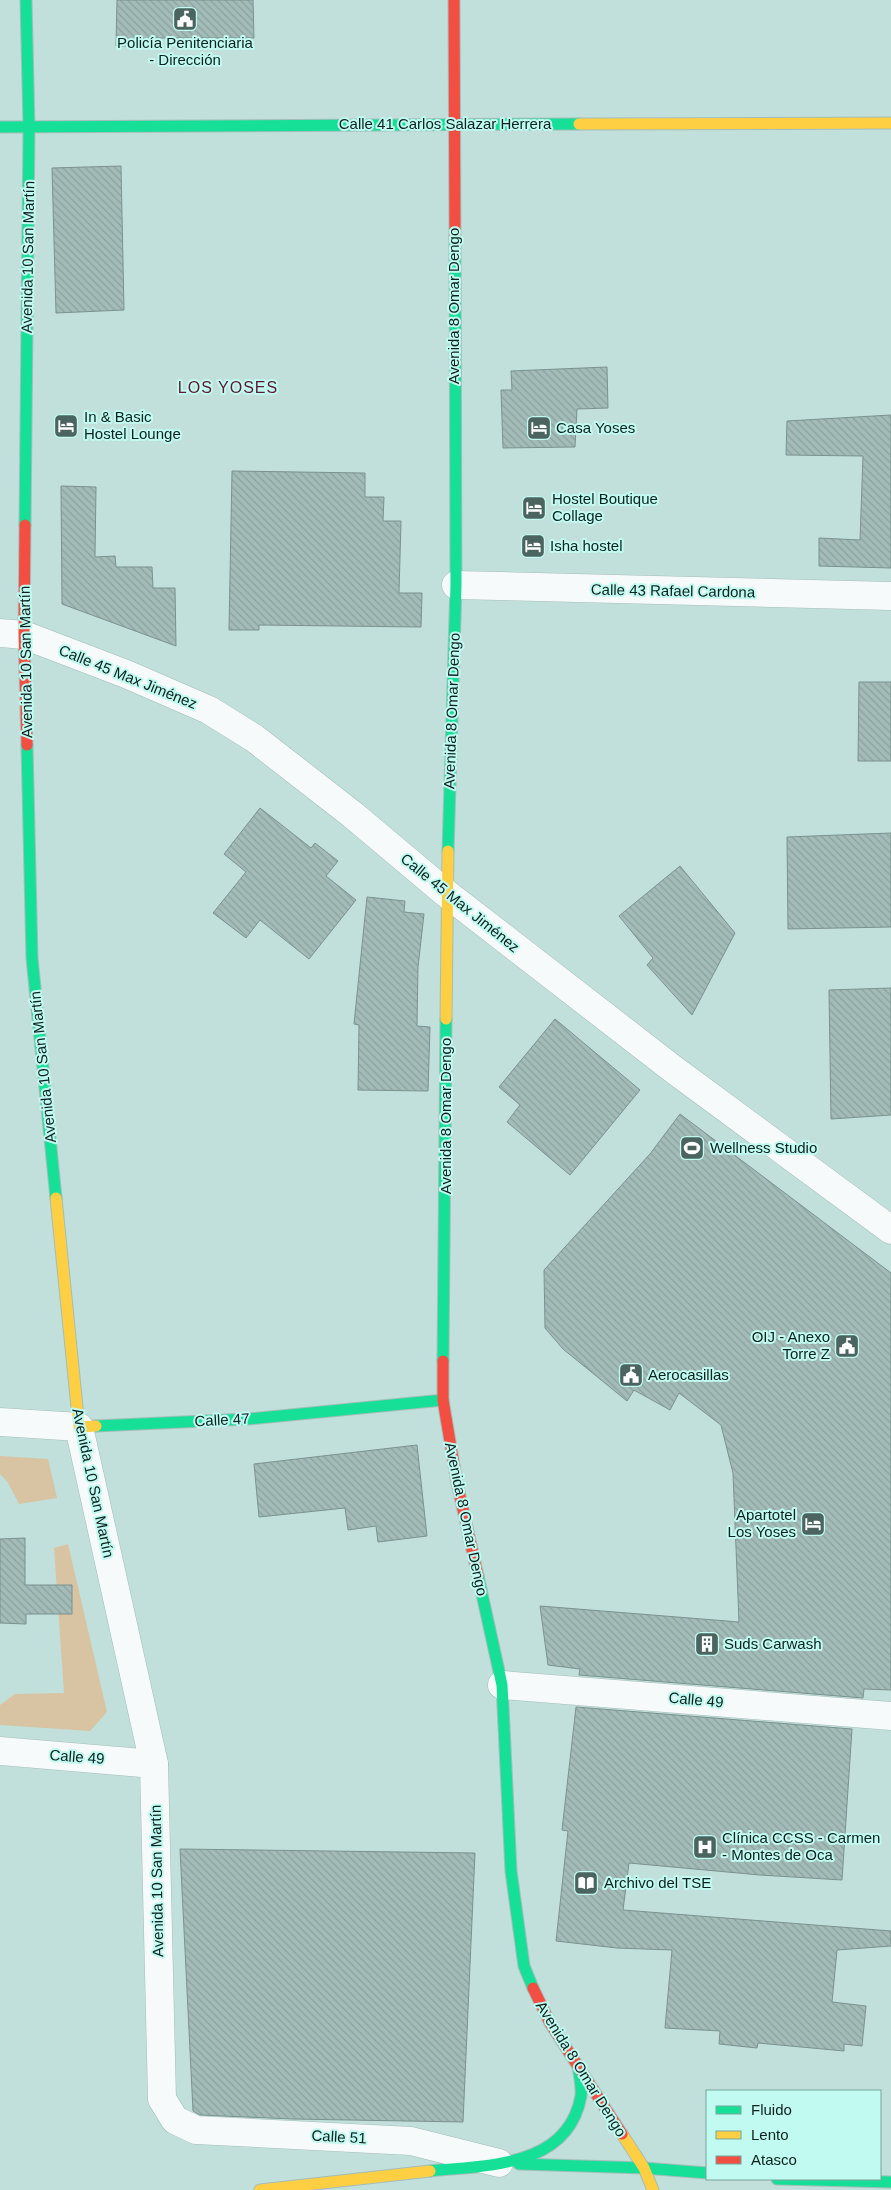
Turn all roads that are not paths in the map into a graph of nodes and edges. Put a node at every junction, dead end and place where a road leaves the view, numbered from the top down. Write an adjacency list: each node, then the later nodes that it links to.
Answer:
1 (26, 0): 6 (main road, Avenida 10 San Martín)
2 (454, 0): 4 (main road, Avenida 8 Omar Dengo)
3 (891, 123): 4 (main road, Calle 41 Carlos Salazar Herrera)
4 (454, 125): 6 (main road, Calle 41 Carlos Salazar Herrera); 7 (main road, Avenida 8 Omar Dengo)
5 (0, 127): 6 (main road, Calle 41 Carlos Salazar Herrera)
6 (29, 127): 9 (main road, Avenida 10 San Martín)
7 (456, 586): 8 (street, Calle 43 Rafael Cardona); 10 (main road, Avenida 8 Omar Dengo)
8 (891, 596)
9 (12, 634): 10 (street, Calle 45 Max Jiménez); 14 (main road, Avenida 10 San Martín)
10 (447, 894): 11 (street, Calle 45 Max Jiménez); 12 (main road, Avenida 8 Omar Dengo)
11 (891, 1230)
12 (443, 1400): 14 (main road, Calle 47); 15 (main road, Avenida 8 Omar Dengo)
13 (0, 1422): 14 (street, Calle 47)
14 (79, 1427): 18 (street, Avenida 10 San Martín)
15 (502, 1685): 16 (street, Calle 49); 19 (main road, Avenida 8 Omar Dengo)
16 (891, 1716)
17 (0, 1751): 18 (street, Calle 49)
18 (154, 1764): 20 (street, Avenida 10 San Martín)
19 (578, 2065): 21 (main road); 22 (main road, Avenida 8 Omar Dengo)
20 (175, 2120): 21 (street, Calle 51)
21 (502, 2163): 22 (main road); 26 (main road)
22 (644, 2168): 23 (main road); 27 (main road, Avenida 8 Omar Dengo)
23 (706, 2173)
24 (815, 2180): 25 (main road)
25 (891, 2182)
26 (260, 2190)
27 (653, 2190)

